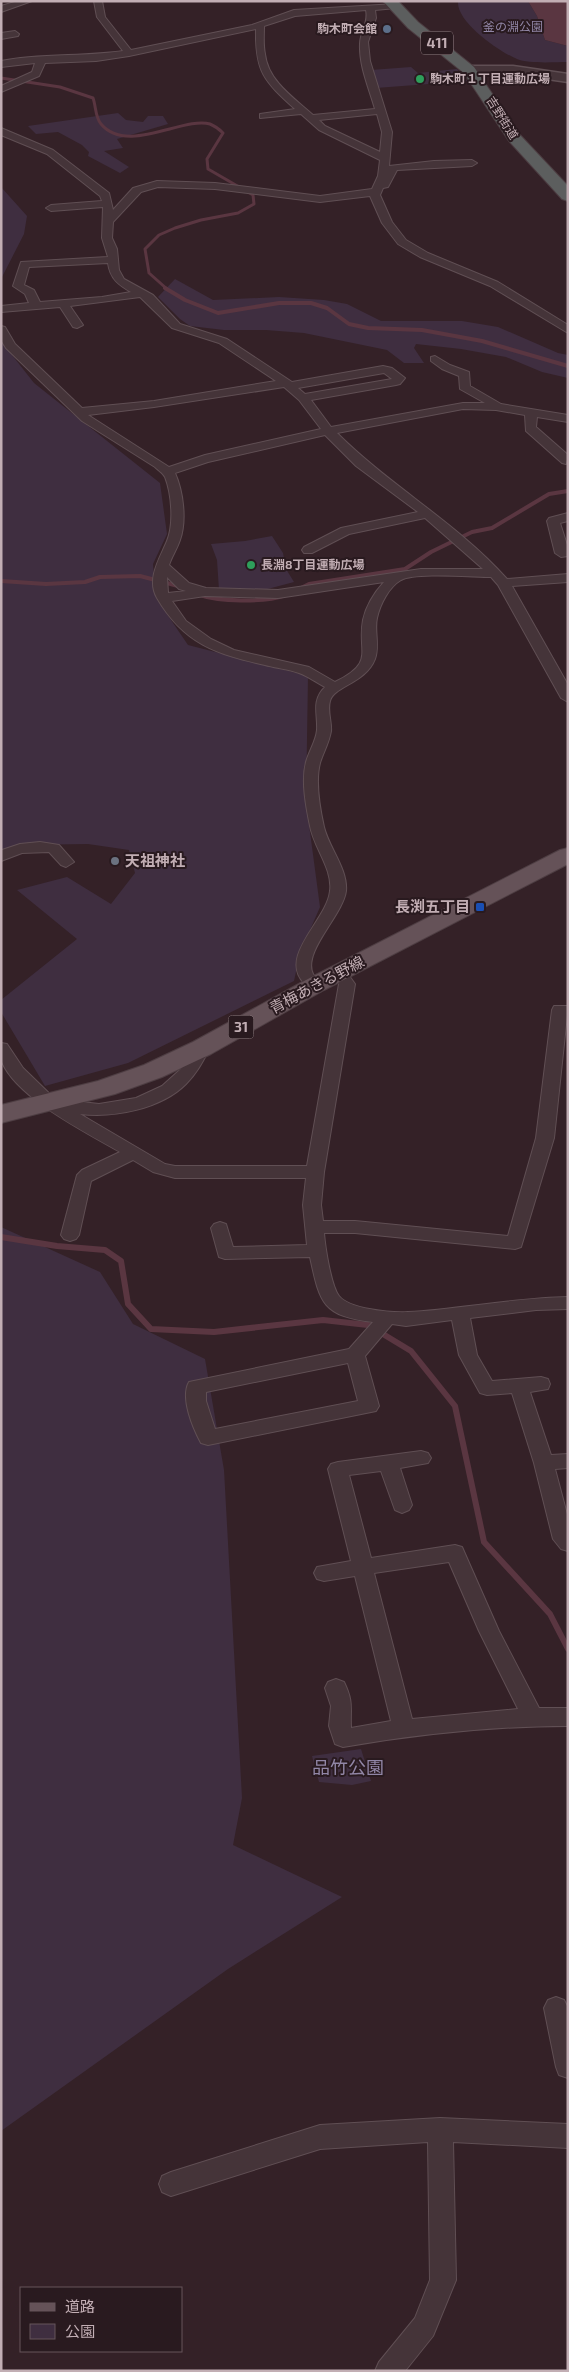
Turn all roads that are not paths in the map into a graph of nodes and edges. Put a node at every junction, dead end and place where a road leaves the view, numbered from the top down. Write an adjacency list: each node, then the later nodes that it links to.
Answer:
1 (28, 1): 5 (street)
2 (98, 1): 9 (street)
3 (391, 4): 4 (street); 12 (highway, 吉野街道 / 411)
4 (370, 7): 6 (street); 16 (street)
5 (1, 9)
6 (260, 25): 9 (street); 15 (street)
7 (15, 34): 8 (street)
8 (1, 36)
9 (129, 53): 10 (street)
10 (41, 60): 11 (street); 14 (street)
11 (1, 64)
12 (469, 70): 13 (street); 23 (highway, 吉野街道 / 411)
13 (568, 78)
14 (1, 89)
15 (302, 111): 17 (street); 18 (street)
16 (380, 111): 18 (street); 20 (street)
17 (263, 116)
18 (311, 118): 20 (street)
19 (1, 131): 24 (street)
20 (384, 158): 22 (street)
21 (472, 164): 22 (street)
22 (377, 189): 26 (street); 34 (street)
23 (568, 196)
24 (108, 204): 25 (street); 26 (street)
25 (51, 208)
26 (108, 220): 27 (street)
27 (113, 260): 28 (street); 30 (street)
28 (142, 293): 29 (street); 36 (street)
29 (63, 304): 30 (street); 32 (street)
30 (36, 306): 31 (street)
31 (1, 310)
32 (77, 325)
33 (1, 329): 39 (street)
34 (568, 330)
35 (435, 359): 38 (street)
36 (288, 385): 37 (street); 37 (street); 39 (street)
37 (303, 398): 42 (street)
38 (502, 408): 40 (street); 42 (street)
39 (80, 412): 44 (street)
40 (531, 412): 41 (street); 43 (street)
41 (568, 419)
42 (328, 431): 44 (street); 45 (street)
43 (566, 460)
44 (168, 471): 49 (street)
45 (428, 514): 47 (street); 51 (street)
46 (568, 517): 48 (street)
47 (308, 550)
48 (568, 552)
49 (160, 575): 53 (street); 54 (street)
50 (399, 576): 51 (street); 53 (street); 55 (street)
51 (500, 578): 52 (street); 56 (street)
52 (568, 578)
53 (204, 592): 54 (street)
54 (163, 598): 55 (street)
55 (334, 687): 61 (street)
56 (568, 698)
57 (568, 855): 60 (main road, 青梅あきる野線 / 31)
58 (1, 857): 59 (street)
59 (66, 862)
60 (339, 973): 61 (main road, 青梅あきる野線 / 31); 67 (street)
61 (315, 984): 64 (main road, 青梅あきる野線 / 31)
62 (568, 1011): 68 (street)
63 (1, 1048): 64 (street)
64 (49, 1103): 65 (main road, 青梅あきる野線 / 31); 66 (street)
65 (1, 1114)
66 (132, 1153): 67 (street); 70 (street)
67 (315, 1172): 68 (street)
68 (316, 1227): 71 (street)
69 (220, 1228): 71 (street)
70 (70, 1235)
71 (317, 1251): 74 (street)
72 (568, 1303): 73 (street)
73 (460, 1313): 74 (street); 77 (street)
74 (385, 1320): 75 (street)
75 (356, 1355): 75 (street)
76 (541, 1384): 77 (street)
77 (519, 1386): 81 (street)
78 (420, 1458): 80 (street)
79 (568, 1461): 81 (street)
80 (388, 1462): 82 (street); 84 (street)
81 (544, 1463): 83 (street)
82 (402, 1506)
83 (568, 1543)
84 (362, 1566): 85 (street); 87 (street); 89 (street)
85 (324, 1573)
86 (336, 1688): 89 (street)
87 (533, 1717): 88 (street); 89 (street)
88 (563, 1717)
89 (404, 1727)
90 (556, 2008): 91 (street)
91 (568, 2067)
92 (440, 2130): 93 (street); 94 (street); 95 (street)
93 (568, 2136)
94 (171, 2184)
95 (388, 2371)

